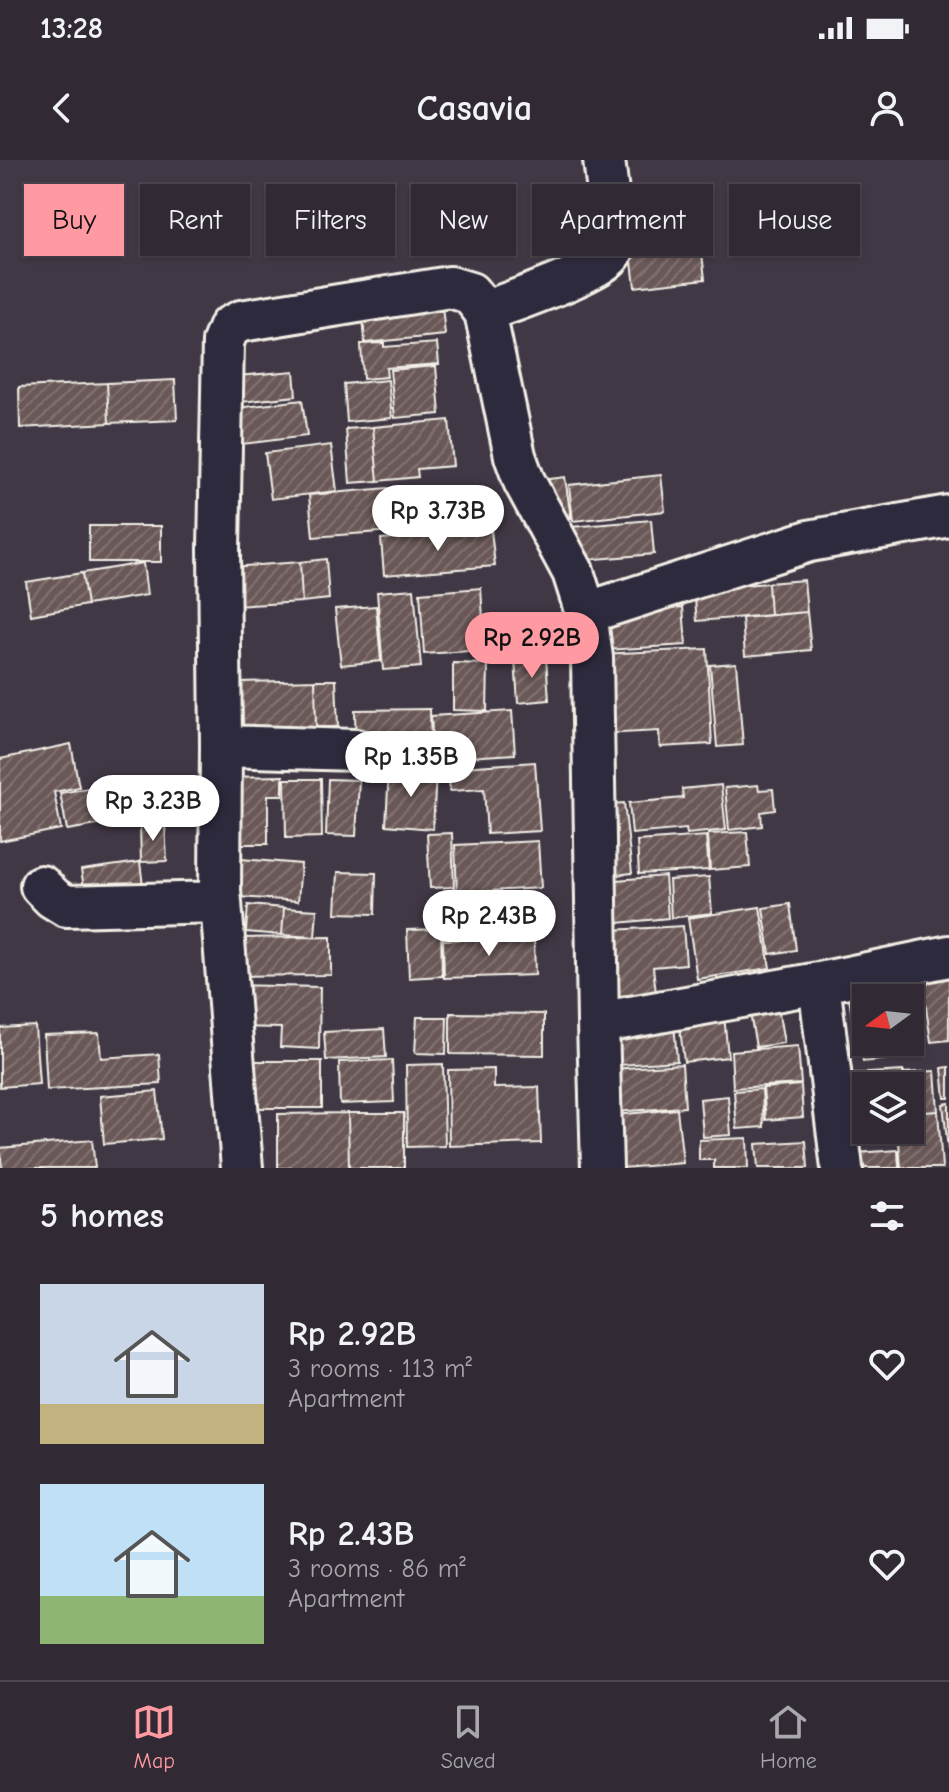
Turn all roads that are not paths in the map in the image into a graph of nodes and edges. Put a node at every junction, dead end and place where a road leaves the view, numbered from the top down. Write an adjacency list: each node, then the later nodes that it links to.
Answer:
1 (604, 160): 2 (street)
2 (485, 312): 4 (street); 5 (street)
3 (949, 516): 4 (street)
4 (586, 613): 11 (street)
5 (221, 746): 6 (street); 8 (street)
6 (356, 750)
7 (41, 886): 8 (street)
8 (220, 902): 12 (street)
9 (949, 956): 10 (street)
10 (819, 983): 11 (street); 14 (street)
11 (598, 1023): 13 (street)
12 (242, 1168)
13 (602, 1168)
14 (842, 1168)

